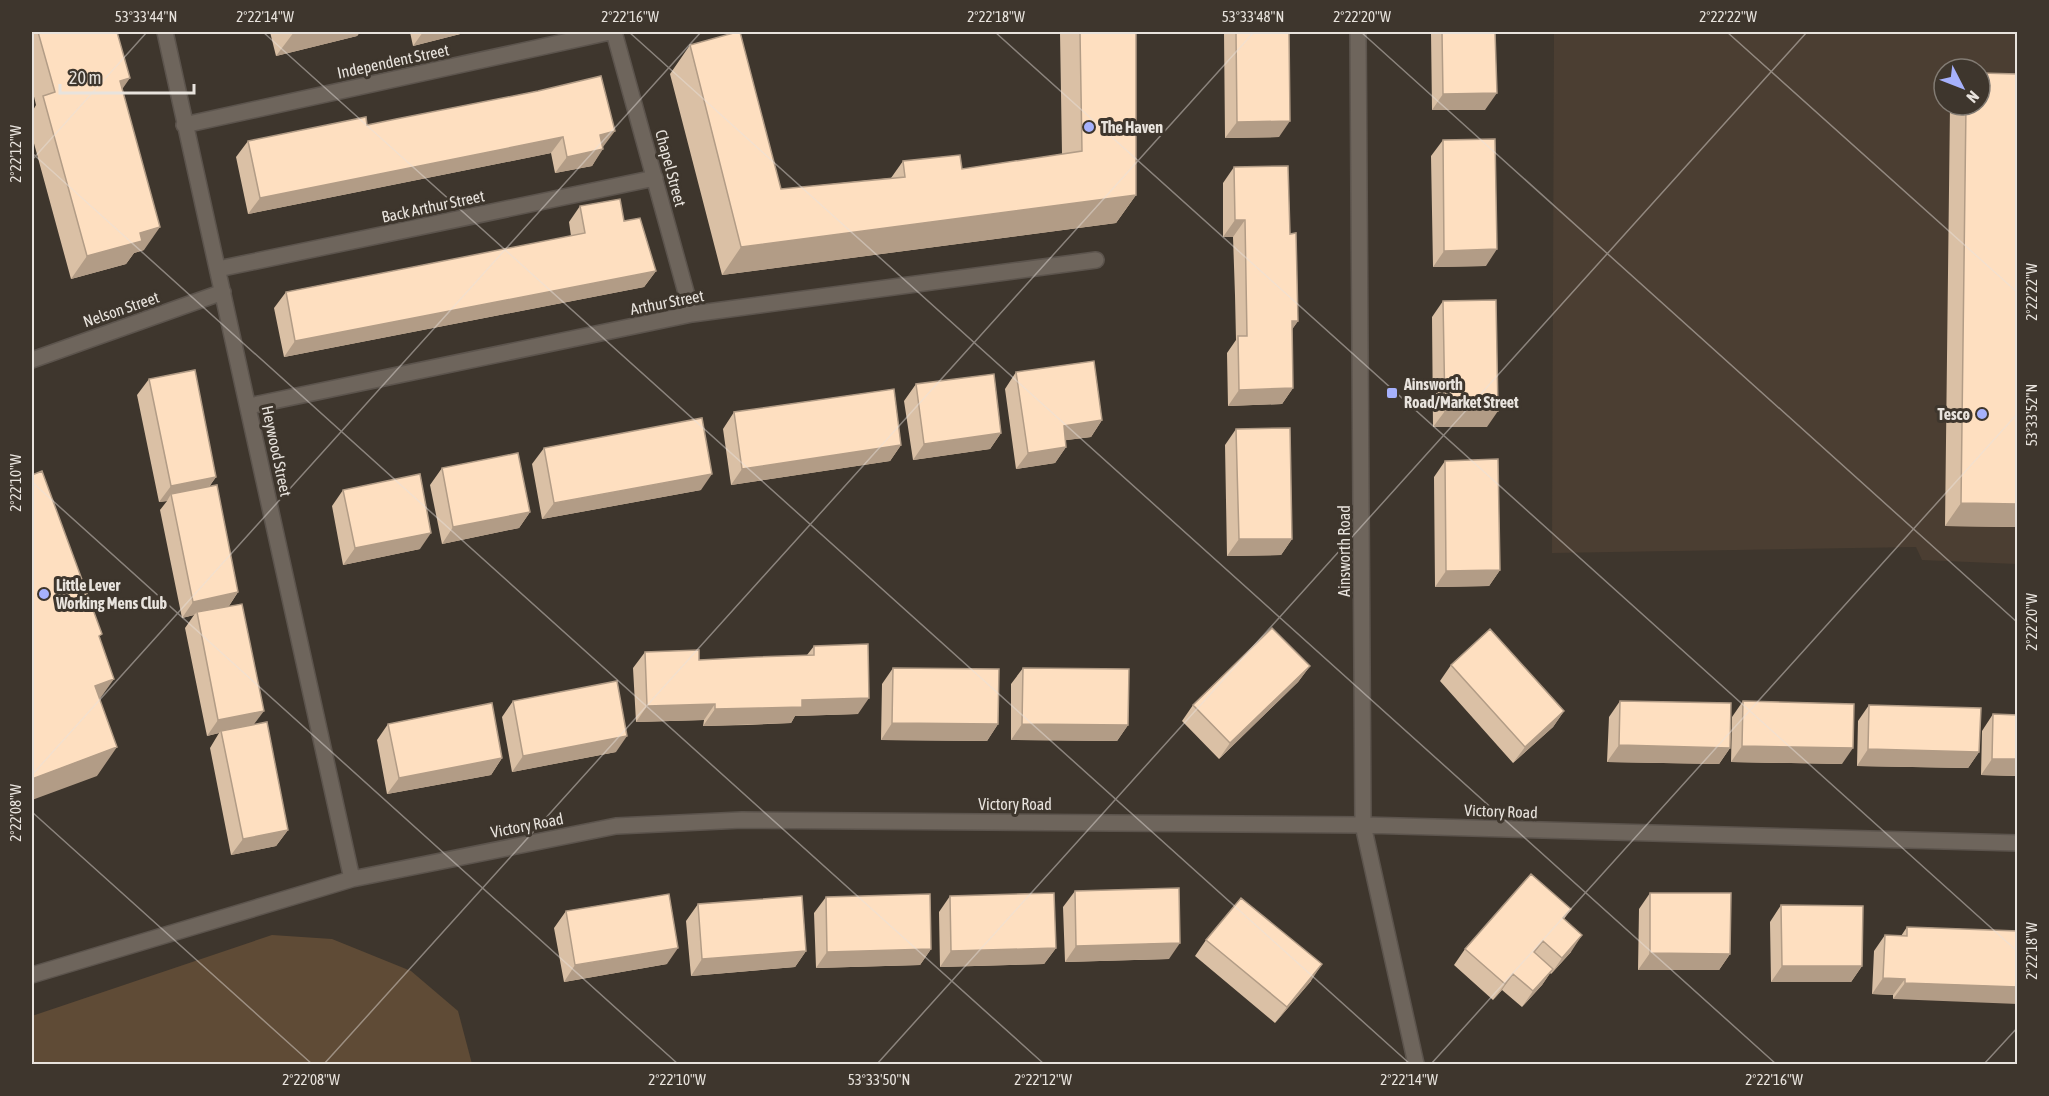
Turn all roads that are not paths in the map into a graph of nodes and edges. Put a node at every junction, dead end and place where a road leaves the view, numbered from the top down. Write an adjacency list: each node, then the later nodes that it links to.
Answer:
1 (165, 32): 4 (street, Heywood Street)
2 (612, 32): 4 (street, Independent Street); 5 (street, Chapel Street)
3 (1358, 32): 12 (street, Ainsworth Road)
4 (184, 125): 7 (street, Heywood Street)
5 (655, 178): 7 (street, Back Arthur Street); 9 (street, Chapel Street)
6 (1096, 260): 9 (street, Arthur Street)
7 (218, 269): 8 (street, Heywood Street)
8 (223, 292): 10 (street, Nelson Street); 11 (street, Heywood Street)
9 (692, 314): 11 (street, Arthur Street)
10 (32, 360)
11 (249, 406): 14 (street, Heywood Street)
12 (1363, 825): 13 (street, Victory Road); 14 (street, Victory Road); 16 (street, Ainsworth Road)
13 (2018, 843)
14 (352, 879): 15 (street, Victory Road)
15 (32, 975)
16 (1416, 1065)

